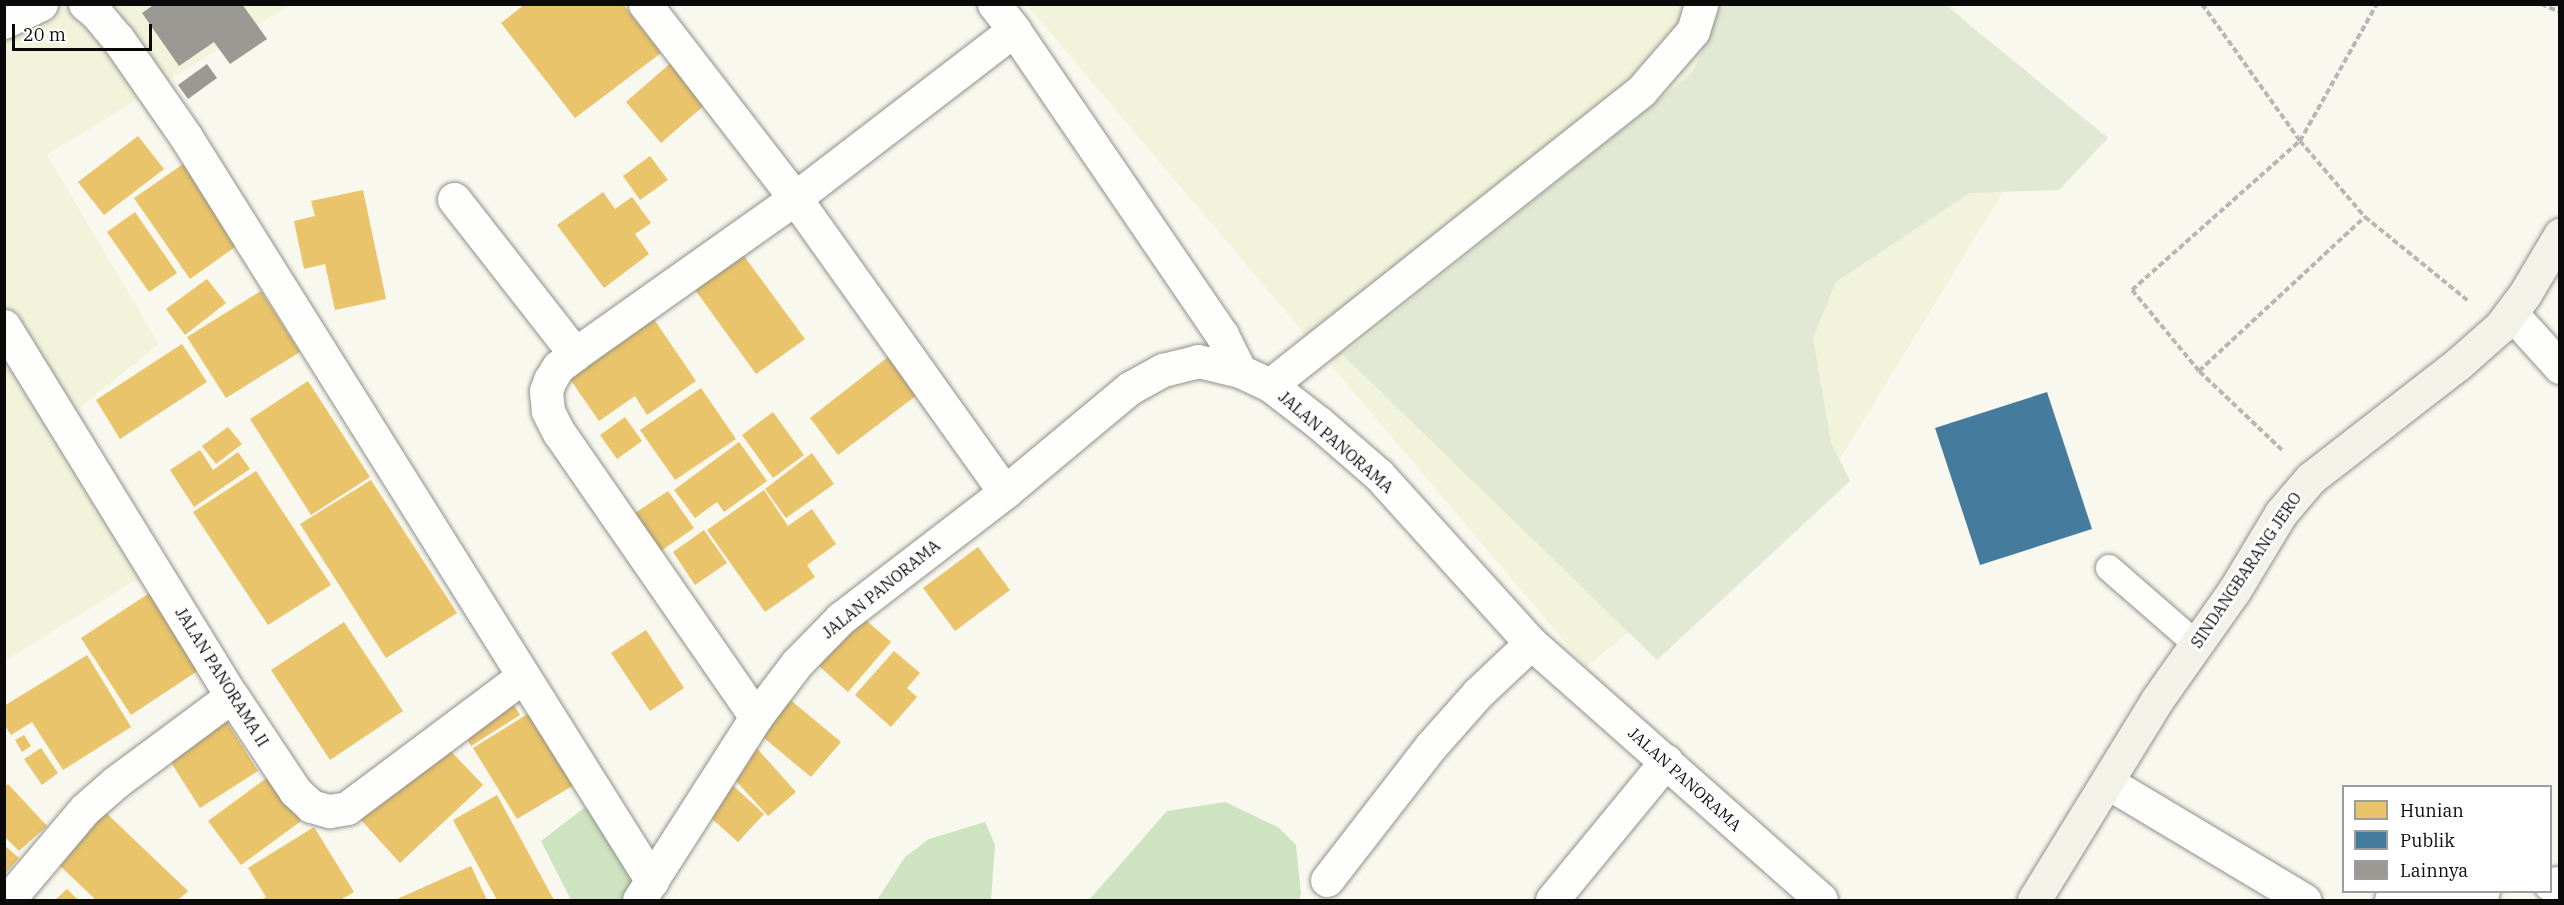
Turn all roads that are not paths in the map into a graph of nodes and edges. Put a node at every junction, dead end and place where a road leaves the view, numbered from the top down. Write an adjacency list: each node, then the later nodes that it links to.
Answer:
1 (41, 4): 6 (street)
2 (85, 4): 21 (street)
3 (645, 4): 8 (street)
4 (994, 4): 7 (street)
5 (1701, 4): 16 (street)
6 (4, 22)
7 (1014, 30): 8 (street); 15 (street)
8 (795, 198): 13 (street); 17 (street)
9 (454, 199): 13 (street)
10 (2559, 235): 11 (street, SINDANGBARANG JERO)
11 (2505, 320): 14 (street); 20 (street, SINDANGBARANG JERO)
12 (4, 326): 22 (street, JALAN PANORAMA II)
13 (575, 354): 23 (street)
14 (2559, 367)
15 (1240, 371): 16 (street, JALAN PANORAMA); 17 (street, JALAN PANORAMA)
16 (1270, 386): 19 (street, JALAN PANORAMA)
17 (1005, 492): 23 (street, JALAN PANORAMA)
18 (2109, 568): 20 (lane)
19 (1531, 643): 24 (street, JALAN PANORAMA); 26 (street)
20 (2196, 644): 25 (street, SINDANGBARANG JERO)
21 (522, 677): 22 (street, JALAN PANORAMA II); 27 (street)
22 (232, 696): 29 (street)
23 (756, 717): 27 (street, JALAN PANORAMA)
24 (1666, 761): 30 (street); 31 (street, JALAN PANORAMA)
25 (2107, 782): 32 (street, SINDANGBARANG JERO); 33 (street)
26 (1327, 880)
27 (646, 891)
28 (2463, 893): 34 (street)
29 (8, 900)
30 (1551, 900)
31 (1821, 900)
32 (2034, 900)
33 (2304, 900)
34 (2391, 900)

